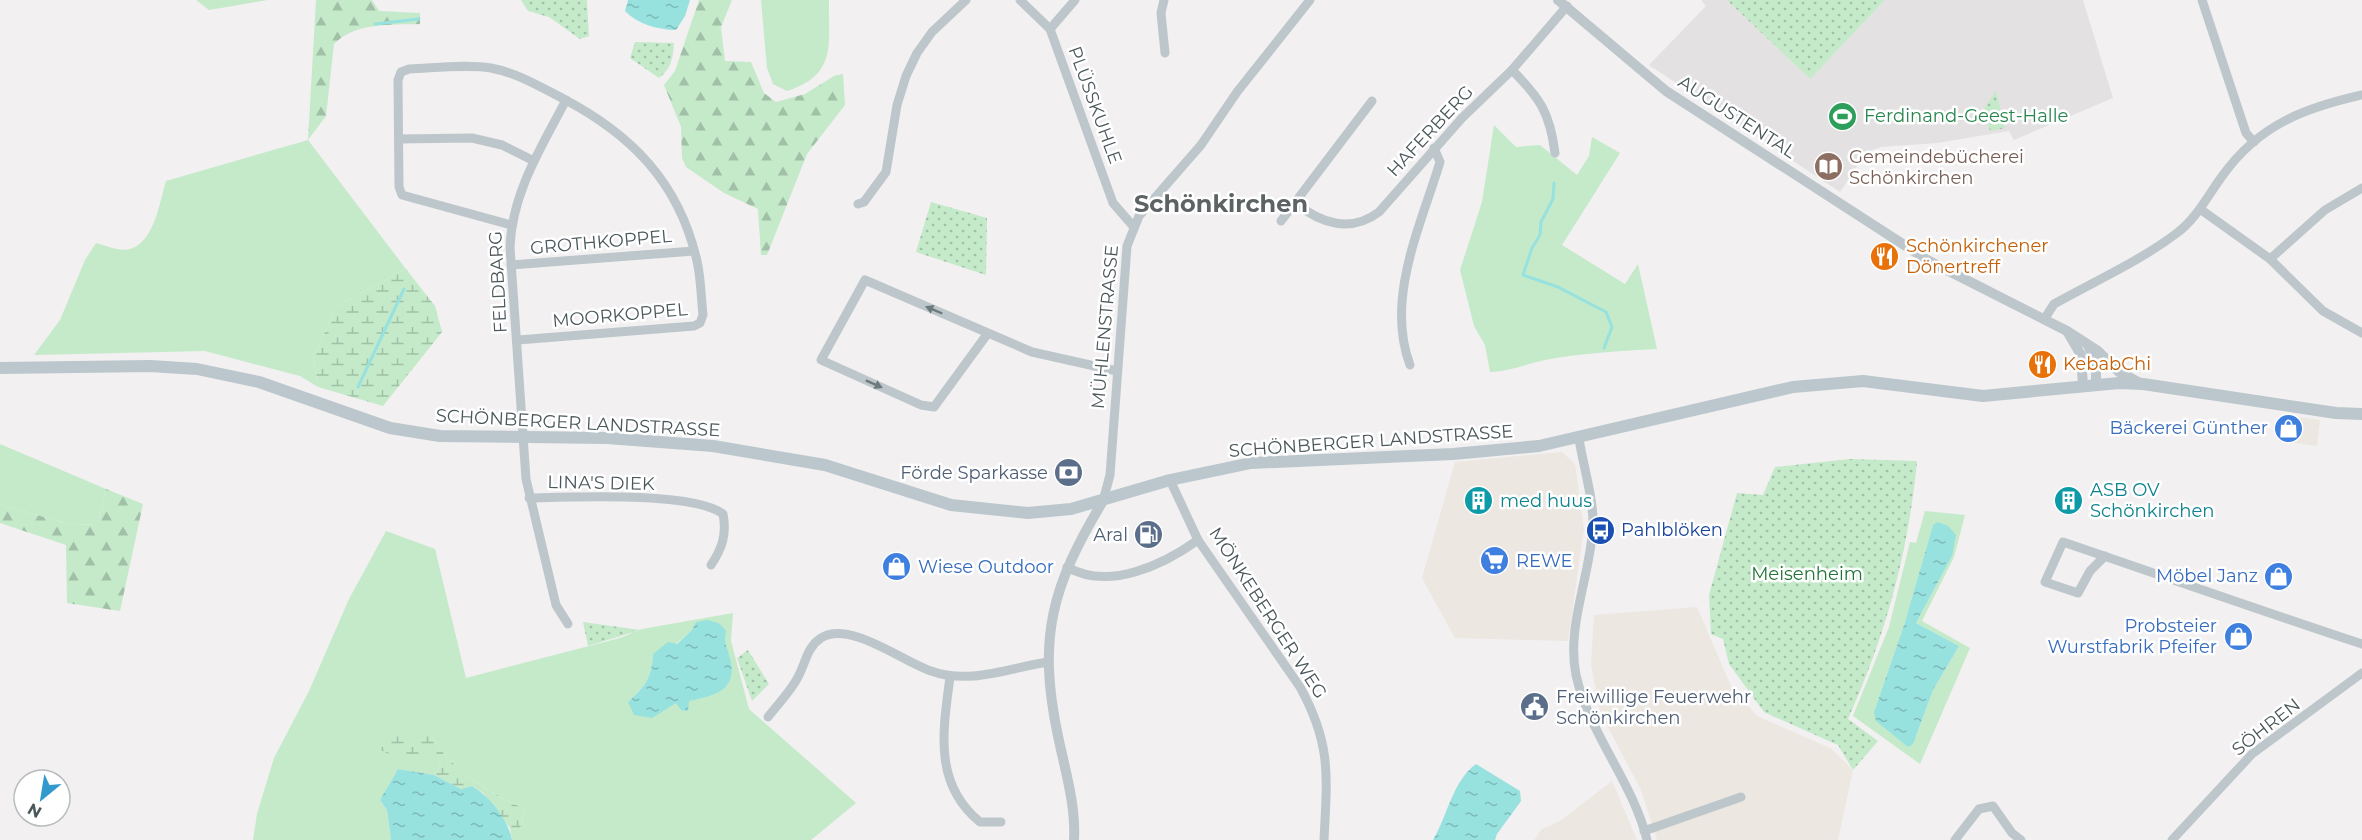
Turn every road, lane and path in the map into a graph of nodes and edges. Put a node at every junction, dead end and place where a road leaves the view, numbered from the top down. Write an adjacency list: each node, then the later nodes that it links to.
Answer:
1 (966, 0): 21 (street)
2 (1020, 0): 8 (street, PLÜSSKUHLE)
3 (1075, 0): 8 (street)
4 (1164, 0): 9 (street)
5 (1310, 0): 25 (street, MÜHLENSTRASSE)
6 (2202, 0): 15 (street)
7 (1563, 3): 10 (street, HAFERBERG); 29 (street, AUGUSTENTAL)
8 (1050, 29): 25 (street, PLÜSSKUHLE)
9 (1165, 53)
10 (1512, 70): 16 (street, HAFERBERG); 17 (street)
11 (2362, 95): 15 (street)
12 (566, 100): 14 (street, MOORKOPPEL); 18 (street, FELDBARG); 26 (street, MOORKOPPEL)
13 (1372, 101): 20 (street)
14 (399, 139): 18 (street); 24 (street, MOORKOPPEL)
15 (2254, 142): 22 (street)
16 (1434, 148): 20 (street, HAFERBERG); 35 (street)
17 (1555, 153)
18 (534, 161): 24 (street, FELDBARG)
19 (2362, 188): 27 (street)
20 (1296, 203): 23 (street)
21 (858, 204)
22 (2200, 209): 27 (street); 29 (street)
23 (1281, 221)
24 (511, 225): 28 (street, FELDBARG)
25 (1133, 226): 37 (street, MÜHLENSTRASSE)
26 (694, 251): 28 (street, GROTHKOPPEL); 33 (street, MOORKOPPEL)
27 (2270, 259): 32 (street)
28 (511, 265): 33 (street, FELDBARG)
29 (2045, 318): 30 (street, AUGUSTENTAL)
30 (2067, 331): 34 (street, AUGUSTENTAL); 40 (street)
31 (988, 333): 31 (street, one-way to 31); 37 (street)
32 (2362, 333)
33 (518, 340): 42 (street, FELDBARG)
34 (2086, 343): 38 (street, AUGUSTENTAL); 39 (street)
35 (1410, 365)
36 (0, 368): 42 (main road, SCHÖNBERGER LANDSTRASSE)
37 (1117, 371): 46 (street, MÜHLENSTRASSE)
38 (2143, 384): 39 (main road, SCHÖNBERGER LANDSTRASSE); 41 (main road, SCHÖNBERGER LANDSTRASSE)
39 (2096, 385): 40 (main road, SCHÖNBERGER LANDSTRASSE)
40 (2082, 387): 43 (main road, SCHÖNBERGER LANDSTRASSE)
41 (2362, 414)
42 (524, 438): 45 (street, FELDBARG); 46 (main road, SCHÖNBERGER LANDSTRASSE)
43 (1579, 439): 44 (main road, SCHÖNBERGER LANDSTRASSE); 59 (street)
44 (1170, 480): 46 (main road, SCHÖNBERGER LANDSTRASSE); 47 (street, MÖNKEBERGER WEG)
45 (530, 498): 49 (street, LINA'S DIEK); 51 (street, FELDBARG)
46 (1103, 501): 50 (street)
47 (1198, 540): 50 (street); 61 (street, MÖNKEBERGER WEG)
48 (2105, 556): 48 (street); 52 (street)
49 (711, 565)
50 (1067, 567): 53 (street)
51 (568, 624)
52 (2362, 644)
53 (1048, 662): 55 (street); 60 (street)
54 (2362, 673): 64 (street, SÖHREN)
55 (950, 677): 56 (street); 58 (street)
56 (768, 717)
57 (1742, 797): 59 (street)
58 (1001, 822)
59 (1646, 835)
60 (1074, 840)
61 (1324, 840)
62 (1955, 840): 63 (street)
63 (2021, 840)
64 (2172, 840)

